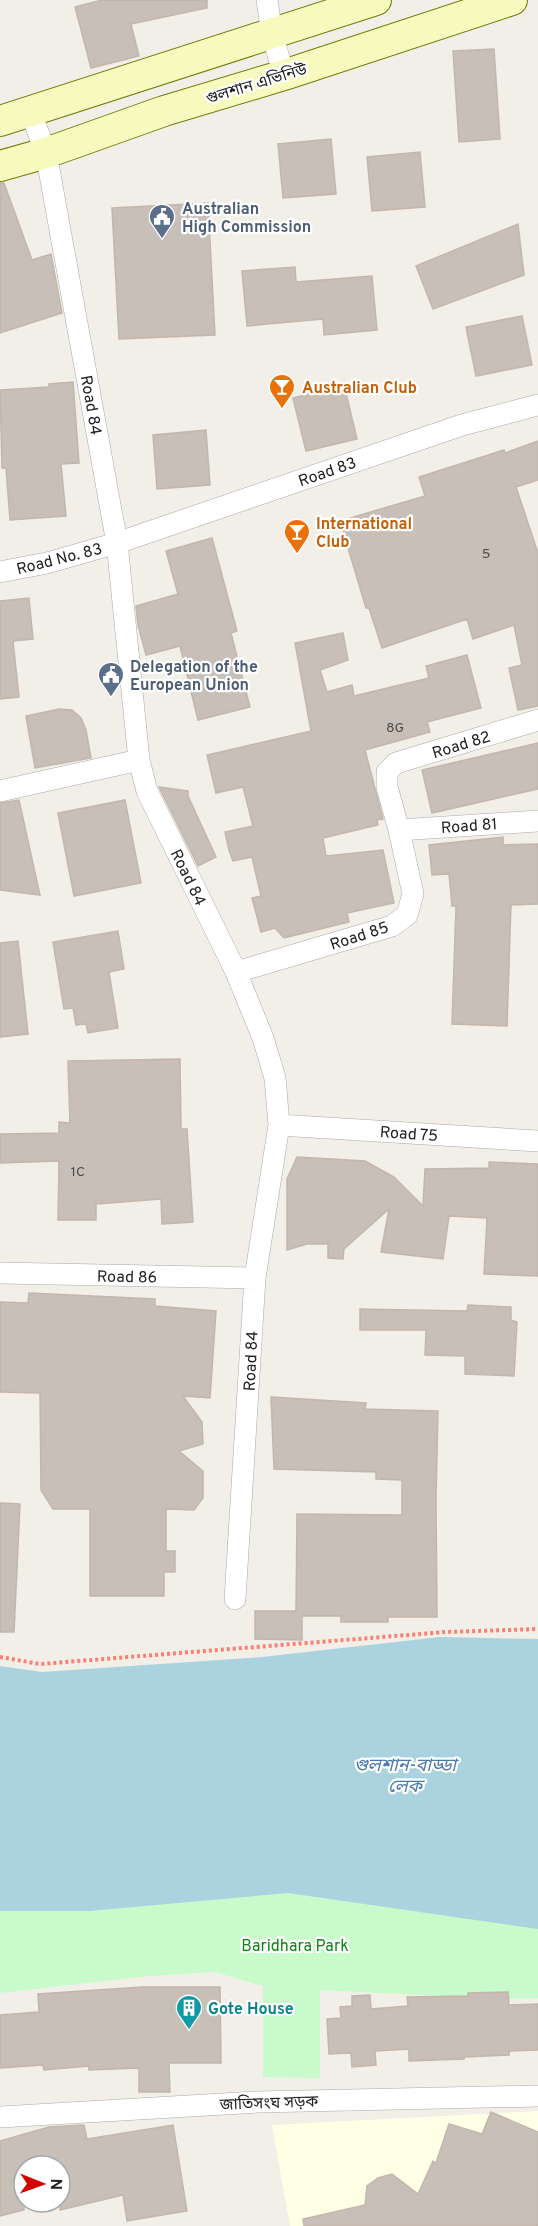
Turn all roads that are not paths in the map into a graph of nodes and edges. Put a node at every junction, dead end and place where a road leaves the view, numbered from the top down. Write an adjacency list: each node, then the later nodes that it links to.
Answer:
1 (267, 0): 4 (street)
2 (376, 0): 4 (street)
3 (512, 0): 5 (street, গুলশান এভিনিউ)
4 (272, 34): 5 (street); 6 (street)
5 (284, 75): 8 (street, গুলশান এভিনিউ)
6 (30, 111): 7 (street); 8 (street, Road 84)
7 (0, 121)
8 (46, 153): 9 (street, গুলশান এভিনিউ); 11 (street, Road 84)
9 (0, 166)
10 (538, 405): 11 (street, Road 83)
11 (117, 543): 12 (street, Road No. 83); 14 (street, Road 84)
12 (0, 572)
13 (538, 720): 15 (street, Road 82)
14 (139, 760): 16 (street); 19 (street, Road 84)
15 (387, 772): 18 (street, Road 85)
16 (0, 791)
17 (538, 821): 18 (street, Road 81)
18 (399, 830): 19 (street, Road 85)
19 (236, 972): 20 (street, Road 84)
20 (279, 1125): 21 (street, Road 75); 23 (street, Road 84)
21 (538, 1141)
22 (0, 1273): 23 (street, Road 86)
23 (255, 1278): 24 (street, Road 84)
24 (235, 1599)
25 (538, 2096): 26 (street, জাতিসংঘ সড়ক)
26 (0, 2117)

